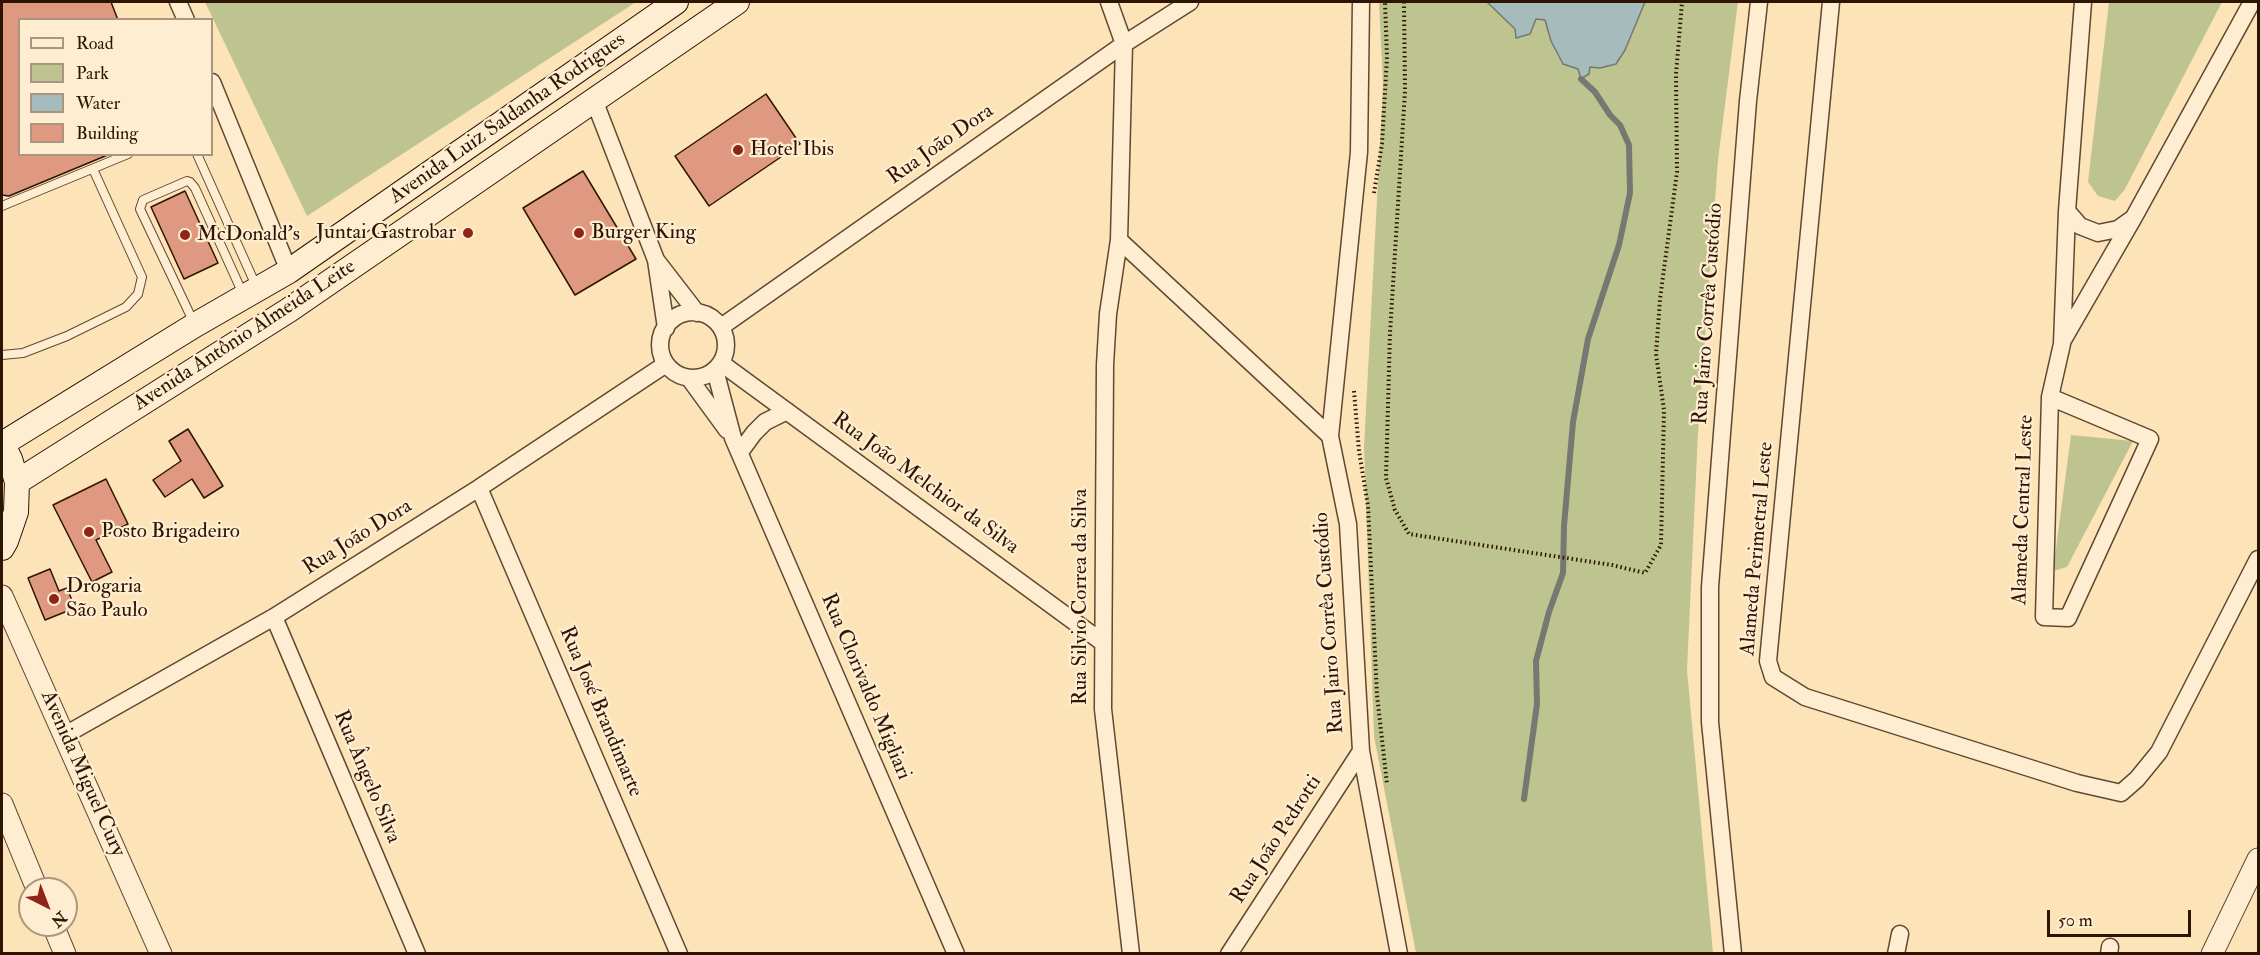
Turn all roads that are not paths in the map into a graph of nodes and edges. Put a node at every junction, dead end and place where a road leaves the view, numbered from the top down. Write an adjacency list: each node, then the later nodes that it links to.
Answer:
1 (178, 2): 11 (street)
2 (676, 2): 23 (main road, Avenida Luiz Saldanha Rodrigues)
3 (737, 2): 14 (main road, Avenida Antônio Almeida Leite)
4 (1109, 2): 12 (street, Rua Silvio Correa da Silva)
5 (1190, 2): 12 (street, Rua João Dora)
6 (1361, 2): 36 (street, Rua Jairo Corrêa Custódio)
7 (1759, 2): 61 (street, Rua Jairo Corrêa Custódio)
8 (1831, 2): 42 (street, Alameda Perimetral Leste)
9 (2083, 2): 19 (street, Alameda Central Leste)
10 (2252, 2): 20 (street, Alameda Central Leste)
11 (185, 18)
12 (1124, 44): 21 (street, Rua Silvio Correa da Silva); 27 (street, Rua João Dora)
13 (213, 84): 23 (street)
14 (594, 100): 22 (street); 39 (main road, Avenida Antônio Almeida Leite)
15 (123, 156): 17 (lane)
16 (198, 156): 24 (lane)
17 (93, 169): 18 (lane); 30 (lane)
18 (2, 206)
19 (2067, 211): 20 (street); 29 (street, Alameda Central Leste)
20 (2134, 217): 29 (street, Alameda Central Leste)
21 (1119, 240): 36 (street); 45 (street, Rua Silvio Correa da Silva)
22 (656, 260): 25 (street); 28 (street)
23 (289, 271): 24 (main road, Avenida Luiz Saldanha Rodrigues)
24 (251, 293): 26 (main road, Avenida Luiz Saldanha Rodrigues); 26 (lane)
25 (697, 313): 27 (street); 28 (street)
26 (195, 325): 37 (main road, Avenida Luiz Saldanha Rodrigues)
27 (720, 327): 32 (street)
28 (666, 328): 31 (street)
29 (2061, 344): 34 (street, Alameda Central Leste)
30 (2, 355)
31 (666, 364): 33 (street); 40 (street, Rua João Dora)
32 (718, 366): 33 (street); 35 (street, Rua João Melchior da Silva); 38 (street, Rua Clorivaldo Migliari)
33 (689, 378): 38 (street, Rua Clorivaldo Migliari)
34 (2050, 398): 34 (street, Alameda Central Leste)
35 (787, 411): 38 (street); 45 (street, Rua João Melchior da Silva)
36 (1330, 436): 47 (street, Rua Jairo Corrêa Custódio)
37 (2, 444): 39 (main road)
38 (736, 445): 57 (street, Rua Clorivaldo Migliari)
39 (17, 482): 41 (main road)
40 (479, 488): 44 (street, Rua João Dora); 56 (street, Rua José Brandimarte)
41 (2, 548)
42 (2259, 559)
43 (2, 596): 46 (street, Avenida Miguel Cury)
44 (274, 617): 46 (street, Rua João Dora); 55 (street, Rua Ângelo Silva)
45 (1102, 642): 58 (street, Rua Silvio Correa da Silva)
46 (65, 735): 54 (street, Avenida Miguel Cury)
47 (1361, 751): 59 (street, Rua João Pedrotti); 60 (street, Rua Jairo Corrêa Custódio)
48 (2, 804): 50 (street)
49 (2259, 859): 63 (street)
50 (32, 877)
51 (1900, 934): 62 (street)
52 (58, 937): 53 (street)
53 (65, 954)
54 (161, 954)
55 (417, 954)
56 (679, 954)
57 (956, 954)
58 (1131, 954)
59 (1230, 954)
60 (1399, 954)
61 (1733, 954)
62 (1896, 954)
63 (2212, 954)

